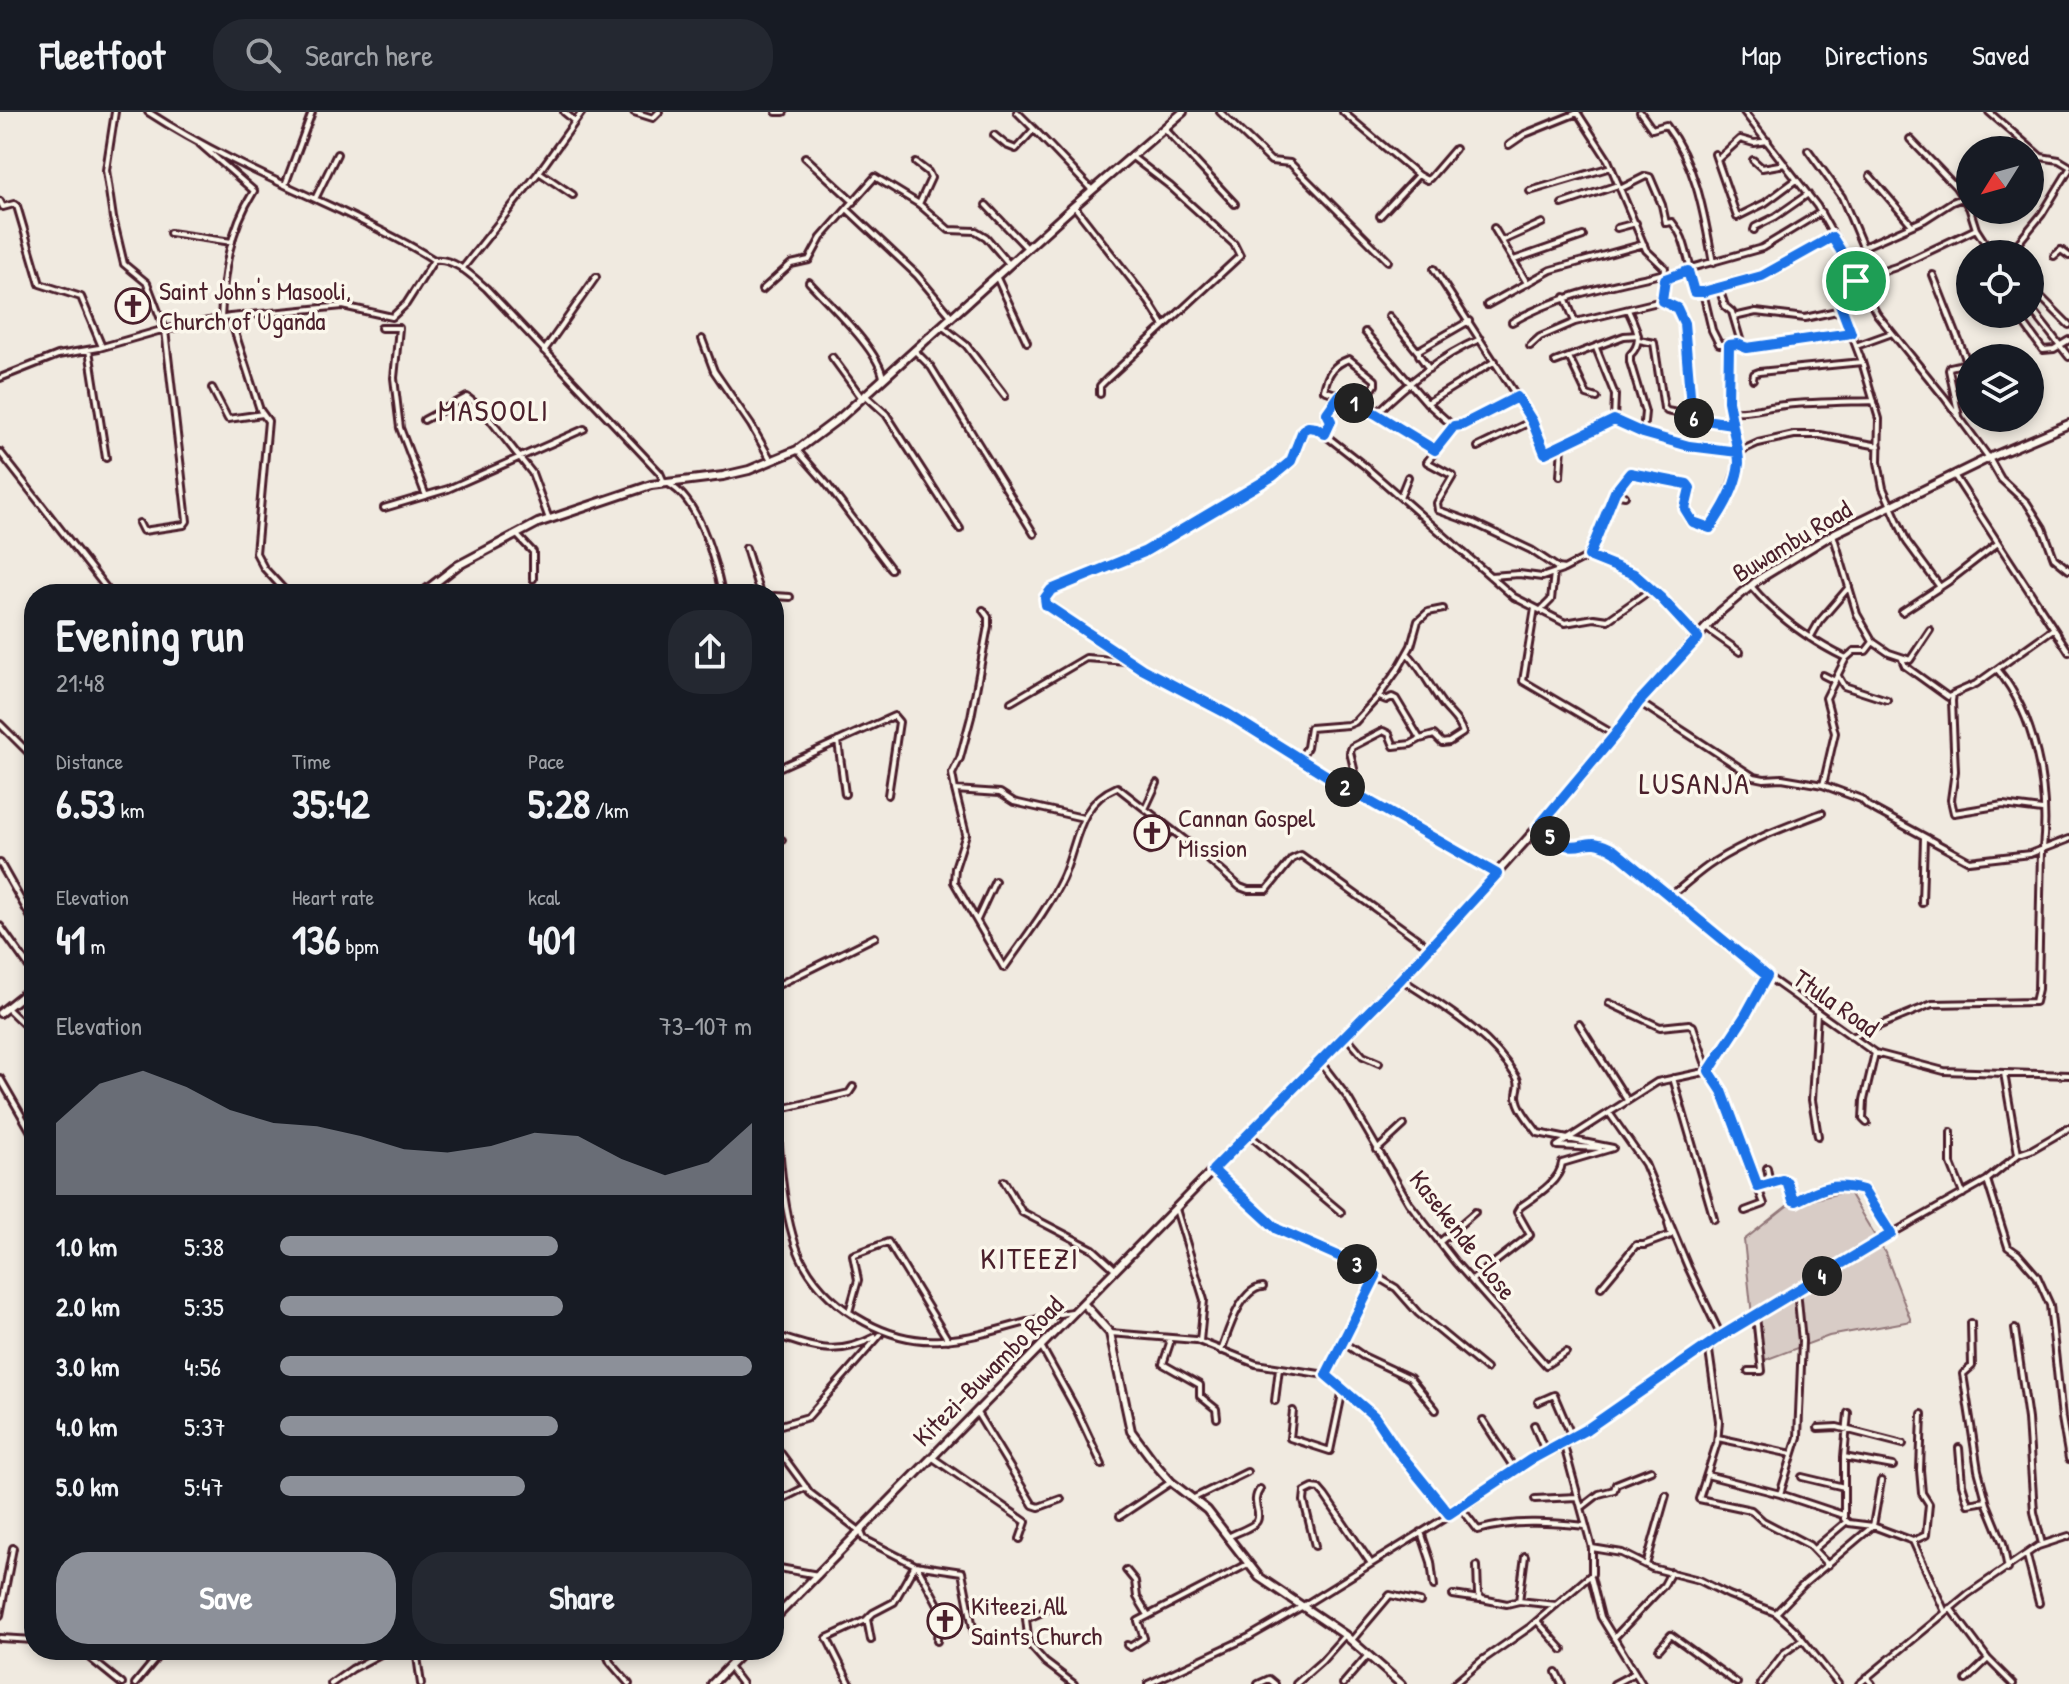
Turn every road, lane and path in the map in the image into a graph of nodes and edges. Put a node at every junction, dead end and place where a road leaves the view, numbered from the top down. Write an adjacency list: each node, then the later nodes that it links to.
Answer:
1 (115, 112): 120 (street)
2 (148, 112): 23 (street)
3 (312, 112): 42 (street)
4 (564, 112): 18 (street)
5 (582, 112): 18 (street)
6 (634, 112): 7 (street)
7 (659, 112)
8 (776, 112): 9 (street)
9 (784, 112)
10 (1017, 112): 20 (street)
11 (1183, 112): 19 (street)
12 (1220, 112): 83 (street)
13 (1343, 112): 39 (street)
14 (1640, 112): 84 (street)
15 (1744, 112): 25 (street)
16 (1989, 112): 22 (street)
17 (1577, 113): 26 (street); 36 (street)
18 (575, 121): 38 (street)
19 (1164, 128): 30 (street); 54 (street)
20 (1034, 129): 21 (street); 45 (street)
21 (994, 135)
22 (2017, 136)
23 (195, 139): 42 (street); 75 (street)
24 (1910, 139): 44 (street)
25 (1768, 141): 35 (street); 41 (street)
26 (1509, 145)
27 (1455, 149): 39 (street)
28 (1808, 150): 77 (street)
29 (337, 154): 49 (street)
30 (1131, 156): 45 (street); 117 (street)
31 (805, 157): 51 (street)
32 (2044, 158): 37 (street)
33 (1753, 160): 35 (street)
34 (916, 163): 53 (street)
35 (1785, 164): 41 (street)
36 (1611, 167): 43 (street); 46 (street)
37 (2069, 168): 73 (street)
38 (539, 172): 48 (street); 86 (street)
39 (1418, 175): 60 (street)
40 (1870, 176): 64 (street)
41 (1796, 180): 47 (street)
42 (285, 185): 49 (street)
43 (1619, 187): 55 (street); 62 (street); 88 (street)
44 (1956, 189)
45 (1093, 191): 57 (street)
46 (1530, 191)
47 (1808, 194): 59 (street); 68 (street)
48 (573, 195)
49 (315, 199): 81 (street)
50 (0, 201): 135 (street)
51 (854, 202): 53 (street); 58 (street)
52 (1956, 202): 64 (street)
53 (919, 204): 85 (street)
54 (1235, 204)
55 (1562, 204)
56 (986, 205): 78 (street)
57 (1074, 206): 78 (street); 117 (street)
58 (847, 210): 98 (street); 108 (street)
59 (1821, 212): 71 (street); 84 (street)
60 (1380, 216)
61 (1542, 223): 74 (street)
62 (1636, 223): 66 (street); 76 (street)
63 (1974, 224): 67 (street)
64 (1912, 225): 77 (street)
65 (1494, 228): 74 (street)
66 (1617, 228)
67 (1976, 229): 72 (street); 94 (street)
68 (1754, 230)
69 (170, 233): 75 (street)
70 (1583, 236): 82 (street)
71 (1832, 237): 89 (street); 97 (street)
72 (1983, 240)
73 (2021, 240)
74 (1502, 241): 82 (street)
75 (232, 242): 110 (street)
76 (1644, 244): 91 (street); 96 (street)
77 (1863, 247): 89 (street)
78 (1028, 249): 85 (street)
79 (2054, 256): 80 (street)
80 (2069, 256)
81 (434, 260): 86 (street); 107 (street)
82 (1514, 260): 96 (street)
83 (1388, 261)
84 (1713, 263): 88 (street)
85 (1010, 265): 93 (street)
86 (462, 269): 139 (street)
87 (1434, 269): 111 (street)
88 (1690, 270): 91 (street); 99 (street)
89 (1855, 272): 94 (street)
90 (1933, 275): 129 (street)
91 (1665, 276): 100 (street); 102 (street)
92 (596, 277): 139 (street)
93 (997, 278): 108 (street); 128 (street)
94 (1859, 279): 105 (street); 123 (street)
95 (809, 282): 150 (street)
96 (1527, 283): 103 (street)
97 (1719, 288): 99 (street); 109 (street)
98 (762, 290)
99 (1703, 292): 130 (street)
100 (1565, 297): 112 (street); 113 (street)
101 (2044, 300): 115 (street)
102 (1662, 301): 104 (street); 169 (street)
103 (1487, 305)
104 (1628, 310): 113 (street); 124 (street)
105 (1841, 310): 109 (street); 122 (street)
106 (1389, 316): 140 (street)
107 (230, 317): 110 (street); 167 (street)
108 (952, 317): 116 (street)
109 (1734, 317): 132 (street)
110 (221, 319): 120 (street)
111 (1469, 321): 126 (street); 140 (street)
112 (1512, 322)
113 (1575, 322): 131 (street)
114 (2044, 325): 134 (street)
115 (2069, 325)
116 (942, 326): 138 (street); 155 (street)
117 (1164, 326): 154 (street)
118 (381, 328): 196 (street)
119 (2027, 328): 134 (street)
120 (165, 330): 135 (street); 202 (street)
121 (1365, 332): 152 (street)
122 (1851, 333): 132 (street); 133 (street)
123 (1892, 333): 133 (street); 162 (street)
124 (1638, 337): 136 (street); 169 (street); 178 (street)
125 (702, 339): 190 (street)
126 (1480, 339): 144 (street); 148 (street)
127 (2069, 340): 134 (street)
128 (1027, 342)
129 (1960, 344)
130 (1729, 345): 132 (street); 165 (street)
131 (1530, 346)
132 (1742, 346)
133 (1856, 346): 146 (street)
134 (2060, 346): 143 (street)
135 (102, 347): 137 (street)
136 (1596, 348): 142 (street); 171 (street)
137 (89, 350): 149 (street); 187 (street)
138 (914, 350): 150 (street); 205 (street)
139 (544, 351): 194 (street)
140 (1418, 352): 148 (street)
141 (832, 357): 157 (street)
142 (1569, 357): 145 (street); 159 (street)
143 (2069, 357)
144 (1495, 361): 158 (street); 163 (street)
145 (1555, 362)
146 (1862, 362): 151 (street); 161 (street)
147 (1956, 366): 160 (street)
148 (1429, 369): 152 (street)
149 (0, 378)
150 (883, 379): 157 (street)
151 (1753, 379)
152 (1408, 383): 163 (street); 168 (street)
153 (212, 388): 167 (street)
154 (1100, 394)
155 (1005, 396)
156 (1339, 396): 164 (street); 164 (street); 179 (street)
157 (863, 397): 183 (street); 203 (street)
158 (1517, 397): 172 (street); 175 (street)
159 (1597, 398)
160 (1956, 400): 162 (street)
161 (1874, 401): 165 (street); 181 (street)
162 (1947, 401): 166 (street)
163 (1427, 403): 175 (street)
164 (1361, 407): 168 (street)
165 (1729, 411): 173 (street)
166 (1956, 413)
167 (263, 414): 217 (street)
168 (1376, 414): 184 (street)
169 (1692, 418): 173 (street)
170 (424, 420): 188 (street)
171 (1614, 420): 178 (street); 180 (street)
172 (1532, 421): 180 (street); 182 (street)
173 (1732, 424): 186 (street)
174 (2069, 424): 189 (street, Buwambu Road)
175 (1454, 427): 184 (street)
176 (584, 429): 188 (street)
177 (1970, 432): 189 (street)
178 (1643, 433): 186 (street)
179 (1325, 434): 198 (street); 243 (street)
180 (1562, 446): 192 (street)
181 (1879, 446): 186 (street); 199 (street)
182 (1478, 447)
183 (797, 450): 190 (street); 210 (street)
184 (1435, 450): 211 (street)
185 (0, 452): 216 (street)
186 (1738, 452): 195 (street)
187 (106, 458)
188 (522, 458): 196 (street); 201 (street)
189 (1989, 458): 191 (street, Buwambu Road); 212 (street)
190 (773, 462): 194 (street)
191 (1954, 475): 199 (street, Buwambu Road); 207 (street)
192 (1560, 476)
193 (1408, 477): 198 (street)
194 (664, 482): 201 (street); 219 (street)
195 (1614, 494): 197 (street); 209 (street)
196 (426, 496): 200 (street)
197 (1625, 496)
198 (1400, 497): 214 (street)
199 (1892, 506): 206 (street, Buwambu Road); 223 (street)
200 (384, 508)
201 (549, 519): 204 (street)
202 (139, 523)
203 (960, 529)
204 (516, 534): 215 (street); 218 (street)
205 (1034, 534)
206 (1833, 534): 221 (street, Buwambu Road); 222 (street)
207 (1997, 540): 223 (street); 233 (street)
208 (746, 548): 220 (street)
209 (1589, 556): 211 (street); 224 (street)
210 (891, 569)
211 (1564, 569): 213 (street)
212 (2069, 570)
213 (1554, 573): 214 (street); 230 (street)
214 (1490, 576): 227 (street)
215 (533, 579)
216 (103, 584)
217 (279, 584)
218 (432, 584)
219 (719, 584)
220 (757, 584)
221 (1751, 586): 232 (street, Buwambu Road); 236 (street)
222 (1849, 587): 236 (street); 237 (street)
223 (1940, 587): 231 (street)
224 (1652, 589): 230 (street); 235 (street)
225 (784, 597): 226 (street)
226 (790, 597)
227 (1535, 607): 230 (street); 253 (street)
228 (1443, 609): 240 (street)
229 (983, 610): 261 (street)
230 (1541, 610)
231 (1902, 612)
232 (1706, 628): 235 (street, Buwambu Road); 238 (street)
233 (2053, 629): 239 (street); 244 (street)
234 (1930, 630): 242 (street)
235 (1698, 638): 251 (street, Buwambu Road)
236 (1810, 638): 241 (street)
237 (1873, 642): 241 (street); 242 (street)
238 (1740, 652)
239 (2069, 652)
240 (1407, 653): 248 (street); 254 (street)
241 (1846, 658): 246 (street)
242 (1902, 659): 247 (street)
243 (1129, 661): 250 (street); 257 (street)
244 (1997, 669): 247 (street); 266 (street)
245 (1823, 675): 246 (street)
246 (1836, 679): 249 (street); 260 (street)
247 (1953, 695): 266 (street)
248 (1378, 697): 254 (street); 257 (street)
249 (1887, 700)
250 (1011, 702)
251 (1639, 702): 253 (street, Buwambu Road); 260 (street)
252 (0, 724): 256 (street)
253 (1615, 735): 269 (street, Buwambu Road)
254 (1420, 739): 262 (street)
255 (838, 741): 258 (street); 263 (street); 264 (street)
256 (24, 748)
257 (1300, 759): 262 (street)
258 (784, 765)
259 (1157, 783): 265 (street)
260 (1823, 785): 271 (street)
261 (955, 790): 268 (street); 281 (street)
262 (1353, 792): 276 (street)
263 (845, 794)
264 (888, 795)
265 (1145, 809): 268 (street); 270 (street)
266 (2042, 810): 273 (street)
267 (1822, 813): 278 (street)
268 (1083, 818): 281 (street)
269 (1538, 827): 276 (street, Buwambu Road); 278 (street, Ttula Road)
270 (1172, 830): 274 (street); 284 (street)
271 (1924, 836): 273 (street); 279 (street)
272 (2069, 839): 273 (street)
273 (2042, 850): 297 (street)
274 (1149, 851)
275 (0, 863): 280 (street)
276 (1497, 874): 284 (street, Kitezi-Buwambo Road)
277 (995, 881): 281 (street)
278 (1669, 897): 286 (street, Ttula Road)
279 (1922, 903)
280 (24, 905)
281 (977, 920)
282 (0, 926): 285 (street)
283 (875, 937): 288 (street)
284 (1430, 948): 287 (street, Kitezi-Buwambo Road)
285 (24, 960)
286 (1767, 976): 293 (street, Ttula Road); 301 (street)
287 (1401, 979): 296 (street, Kitezi-Buwambo Road); 317 (street)
288 (784, 982)
289 (24, 995): 291 (street)
290 (1609, 1003): 301 (street)
291 (8, 1009): 292 (street); 294 (street)
292 (0, 1013)
293 (1817, 1013): 297 (street, Ttula Road); 316 (street)
294 (24, 1024)
295 (1579, 1024): 307 (street)
296 (1345, 1035): 299 (street, Kitezi-Buwambo Road); 300 (street)
297 (1852, 1037): 298 (street, Ttula Road)
298 (1875, 1053): 302 (street, Ttula Road); 311 (street)
299 (1319, 1060): 315 (street, Kitezi-Buwambo Road); 318 (street, Kasekende Close)
300 (1379, 1063)
301 (1709, 1071): 305 (street); 326 (street)
302 (2004, 1073): 303 (street, Ttula Road); 319 (street)
303 (2069, 1075)
304 (0, 1078): 310 (street)
305 (1673, 1078): 307 (street); 333 (street)
306 (853, 1087): 308 (street)
307 (1627, 1100): 309 (street)
308 (784, 1108)
309 (1610, 1114): 317 (street); 329 (street)
310 (24, 1120)
311 (1867, 1123)
312 (1404, 1125): 318 (street)
313 (2069, 1128): 319 (street)
314 (1951, 1132): 327 (street)
315 (1248, 1134): 321 (street, Kitezi-Buwambo Road); 331 (street)
316 (1818, 1136)
317 (1613, 1148): 338 (street)
318 (1377, 1150): 335 (street, Kasekende Close)
319 (2019, 1154): 322 (street)
320 (1767, 1168): 324 (street)
321 (1213, 1170): 328 (street, Kitezi-Buwambo Road); 337 (street)
322 (1987, 1180): 327 (street); 383 (street)
323 (1004, 1181): 336 (street)
324 (1770, 1184): 326 (street); 334 (street)
325 (784, 1187): 343 (street)
326 (1758, 1187): 330 (street)
327 (1963, 1194): 334 (street)
328 (1176, 1209): 336 (street, Kitezi-Buwambo Road); 354 (street)
329 (1665, 1209): 340 (street); 350 (street)
330 (1745, 1211)
331 (1341, 1212)
332 (1475, 1212): 335 (street)
333 (1714, 1219)
334 (1891, 1234): 341 (street)
335 (1440, 1242): 338 (street, Kasekende Close)
336 (1116, 1270): 342 (street, Kitezi-Buwambo Road)
337 (1376, 1276): 355 (street); 361 (street)
338 (1472, 1280): 359 (street, Kasekende Close)
339 (1263, 1287): 358 (street)
340 (1601, 1287)
341 (1797, 1290): 345 (street); 385 (street)
342 (1083, 1303): 344 (street, Kitezi-Buwambo Road); 349 (street)
343 (849, 1312): 348 (street); 353 (street)
344 (1075, 1312): 353 (street); 357 (street, Kitezi-Buwambo Road)
345 (1756, 1316): 350 (street); 362 (street)
346 (1971, 1323): 409 (street)
347 (2015, 1329): 424 (street)
348 (882, 1333): 351 (street); 353 (street); 374 (street)
349 (1110, 1333): 352 (street); 398 (street)
350 (1721, 1336): 356 (street)
351 (784, 1338)
352 (1168, 1339): 354 (street); 372 (street)
353 (948, 1340)
354 (1200, 1341): 358 (street)
355 (1344, 1343): 363 (street); 367 (street)
356 (1708, 1344): 378 (street); 379 (street)
357 (1041, 1346): 368 (street, Kitezi-Buwambo Road); 390 (street)
358 (1221, 1351): 360 (street)
359 (1566, 1352)
360 (1279, 1368): 363 (street); 365 (street)
361 (1486, 1369)
362 (1748, 1371)
363 (1326, 1375): 364 (street)
364 (1343, 1389): 369 (street); 412 (street)
365 (1275, 1401)
366 (1538, 1402): 378 (street)
367 (1436, 1410)
368 (976, 1411): 387 (street, Kitezi-Buwambo Road); 407 (street)
369 (1293, 1411)
370 (1848, 1413): 377 (street)
371 (1922, 1414): 423 (street)
372 (1217, 1418)
373 (1483, 1420): 393 (street)
374 (784, 1424)
375 (1534, 1425): 384 (street)
376 (1818, 1428): 377 (street)
377 (1846, 1430): 381 (street); 388 (street)
378 (1572, 1437): 380 (street)
379 (1718, 1438): 385 (street); 395 (street)
380 (1563, 1442): 384 (street); 404 (street)
381 (1903, 1444)
382 (1959, 1448): 409 (street)
383 (2068, 1450): 389 (street)
384 (1545, 1451): 393 (street)
385 (1792, 1454): 402 (street)
386 (784, 1457): 399 (street)
387 (931, 1457): 418 (street, Kitezi-Buwambo Road); 422 (street)
388 (1844, 1457): 391 (street); 400 (street)
389 (2069, 1459)
390 (1102, 1465)
391 (1893, 1466)
392 (1651, 1470): 411 (street)
393 (1516, 1471): 410 (street)
394 (1247, 1472): 406 (street)
395 (1706, 1475): 402 (street); 428 (street)
396 (1802, 1477): 400 (street)
397 (1881, 1481): 417 (street)
398 (1171, 1482): 406 (street); 414 (street)
399 (806, 1487): 405 (street); 418 (street)
400 (1844, 1487): 413 (street)
401 (1260, 1489): 421 (street)
402 (1780, 1494): 413 (street)
403 (1666, 1495): 433 (street)
404 (1577, 1497): 408 (street); 411 (street)
405 (784, 1498)
406 (1194, 1498): 421 (street)
407 (1061, 1499)
408 (1535, 1499)
409 (1986, 1501): 438 (street)
410 (1461, 1508): 412 (street); 416 (street)
411 (1581, 1508): 416 (street)
412 (1449, 1514): 419 (street)
413 (1843, 1515): 415 (street)
414 (1120, 1516)
415 (1846, 1522): 417 (street); 428 (street)
416 (1585, 1526): 427 (street)
417 (1873, 1526): 423 (street); 434 (street)
418 (861, 1532): 435 (street); 441 (street, Kitezi-Buwambo Road)
419 (1421, 1532): 431 (street); 443 (street)
420 (2069, 1536): 424 (street)
421 (1228, 1537): 432 (street)
422 (1020, 1539)
423 (1913, 1541): 452 (street)
424 (2042, 1544): 430 (street)
425 (1315, 1546): 431 (street)
426 (13, 1548): 455 (street)
427 (1592, 1548): 433 (street); 442 (street)
428 (1814, 1549): 434 (street)
429 (1525, 1556): 446 (street)
430 (2027, 1556): 438 (street); 448 (street)
431 (1370, 1562): 450 (street)
432 (1248, 1564): 450 (street); 456 (street)
433 (1646, 1565): 440 (street)
434 (1828, 1565): 454 (street)
435 (916, 1566): 457 (street); 466 (street); 467 (street)
436 (1477, 1566): 445 (street)
437 (784, 1569): 441 (street)
438 (2008, 1569): 452 (street)
439 (1126, 1570): 456 (street)
440 (1671, 1572): 454 (street); 461 (street)
441 (818, 1575): 451 (street, Kitezi-Buwambo Road)
442 (1591, 1577): 449 (street); 461 (street)
443 (1434, 1586)
444 (1453, 1595): 445 (street)
445 (1480, 1599): 446 (street)
446 (1519, 1601): 449 (street)
447 (1420, 1602): 464 (street)
448 (2039, 1603)
449 (1556, 1605): 458 (street)
450 (1303, 1606): 459 (street); 493 (street)
451 (784, 1609)
452 (1948, 1610): 472 (street); 482 (street)
453 (1045, 1611): 467 (street)
454 (1776, 1613): 465 (street)
455 (0, 1615)
456 (1148, 1615): 468 (street)
457 (867, 1619): 463 (street); 491 (street)
458 (1537, 1621): 470 (street); 499 (street)
459 (1345, 1635): 464 (street); 496 (street)
460 (0, 1638): 462 (street)
461 (1614, 1638): 481 (street)
462 (24, 1639)
463 (871, 1640)
464 (1352, 1640): 471 (street)
465 (1802, 1640): 504 (street); 505 (street)
466 (937, 1641)
467 (1029, 1644): 492 (street)
468 (1127, 1645)
469 (1659, 1649): 503 (street)
470 (1563, 1650)
471 (1369, 1655): 497 (street); 498 (street)
472 (1988, 1659): 483 (street); 508 (street)
473 (92, 1660): 484 (street)
474 (155, 1660): 485 (street)
475 (369, 1660): 486 (street)
476 (417, 1660): 487 (street)
477 (609, 1660): 488 (street)
478 (736, 1660): 479 (street)
479 (729, 1666): 489 (street); 490 (street)
480 (1556, 1672): 500 (street)
481 (1634, 1673): 501 (street); 502 (street)
482 (1866, 1677): 506 (street); 507 (street)
483 (1966, 1680)
484 (122, 1684)
485 (135, 1684)
486 (331, 1684)
487 (421, 1684)
488 (629, 1684)
489 (712, 1684)
490 (742, 1684)
491 (850, 1684)
492 (1074, 1684)
493 (1148, 1684)
494 (1258, 1684): 495 (street)
495 (1275, 1684)
496 (1296, 1684)
497 (1343, 1684)
498 (1401, 1684)
499 (1454, 1684)
500 (1562, 1684)
501 (1614, 1684)
502 (1642, 1684)
503 (1738, 1684)
504 (1760, 1684)
505 (1838, 1684)
506 (1859, 1684)
507 (1872, 1684)
508 (2013, 1684)

